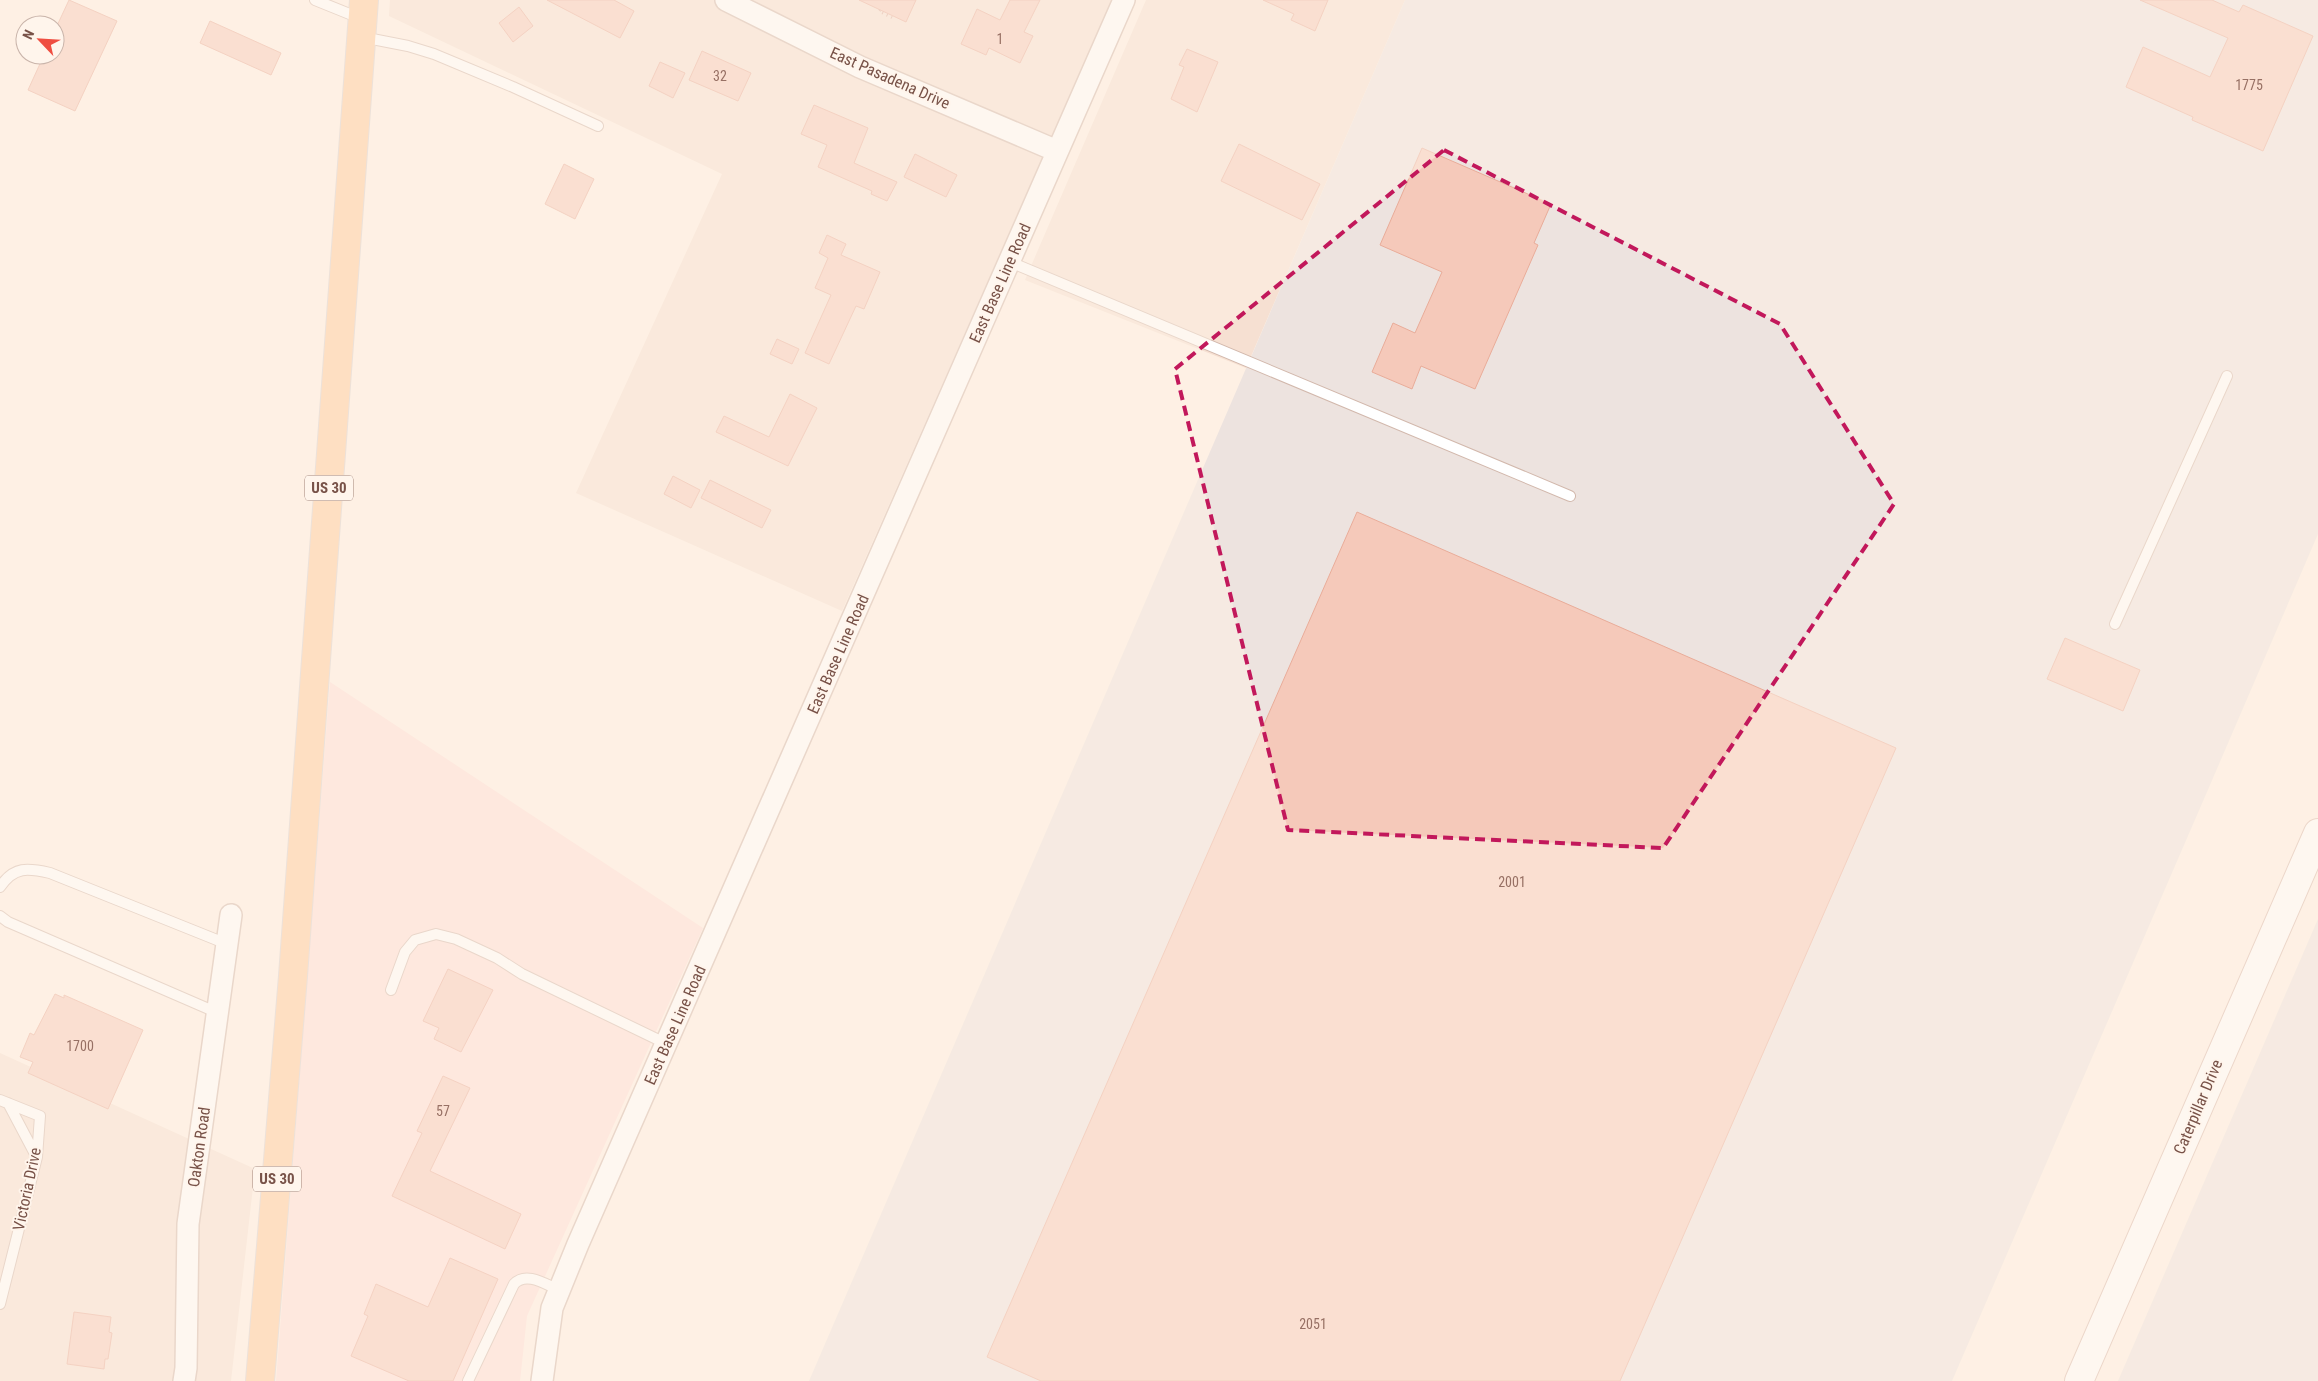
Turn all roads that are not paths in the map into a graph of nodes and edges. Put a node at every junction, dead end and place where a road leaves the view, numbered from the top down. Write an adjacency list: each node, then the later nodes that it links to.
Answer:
1 (315, 0): 4 (lane)
2 (726, 0): 6 (street, East Pasadena Drive)
3 (1124, 0): 6 (street, East Base Line Road)
4 (363, 19): 5 (lane); 24 (main road, US 30)
5 (598, 126)
6 (1057, 151): 7 (street, East Base Line Road)
7 (1010, 262): 9 (lane); 18 (street, East Base Line Road)
8 (2227, 376): 10 (lane)
9 (1570, 496)
10 (2115, 624)
11 (2318, 833): 27 (street, Caterpillar Drive)
12 (0, 887): 15 (lane)
13 (231, 915): 15 (street, Oakton Road)
14 (0, 916): 17 (lane)
15 (227, 944): 17 (street, Oakton Road)
16 (391, 990): 18 (lane)
17 (218, 1013): 23 (street, Oakton Road)
18 (667, 1044): 21 (street, East Base Line Road)
19 (4, 1102): 20 (lane); 20 (lane, Victoria Drive)
20 (37, 1157): 22 (lane, Victoria Drive)
21 (556, 1299): 25 (lane); 26 (street, East Base Line Road)
22 (0, 1304)
23 (184, 1381)
24 (260, 1381)
25 (468, 1381)
26 (542, 1381)
27 (2079, 1381)

